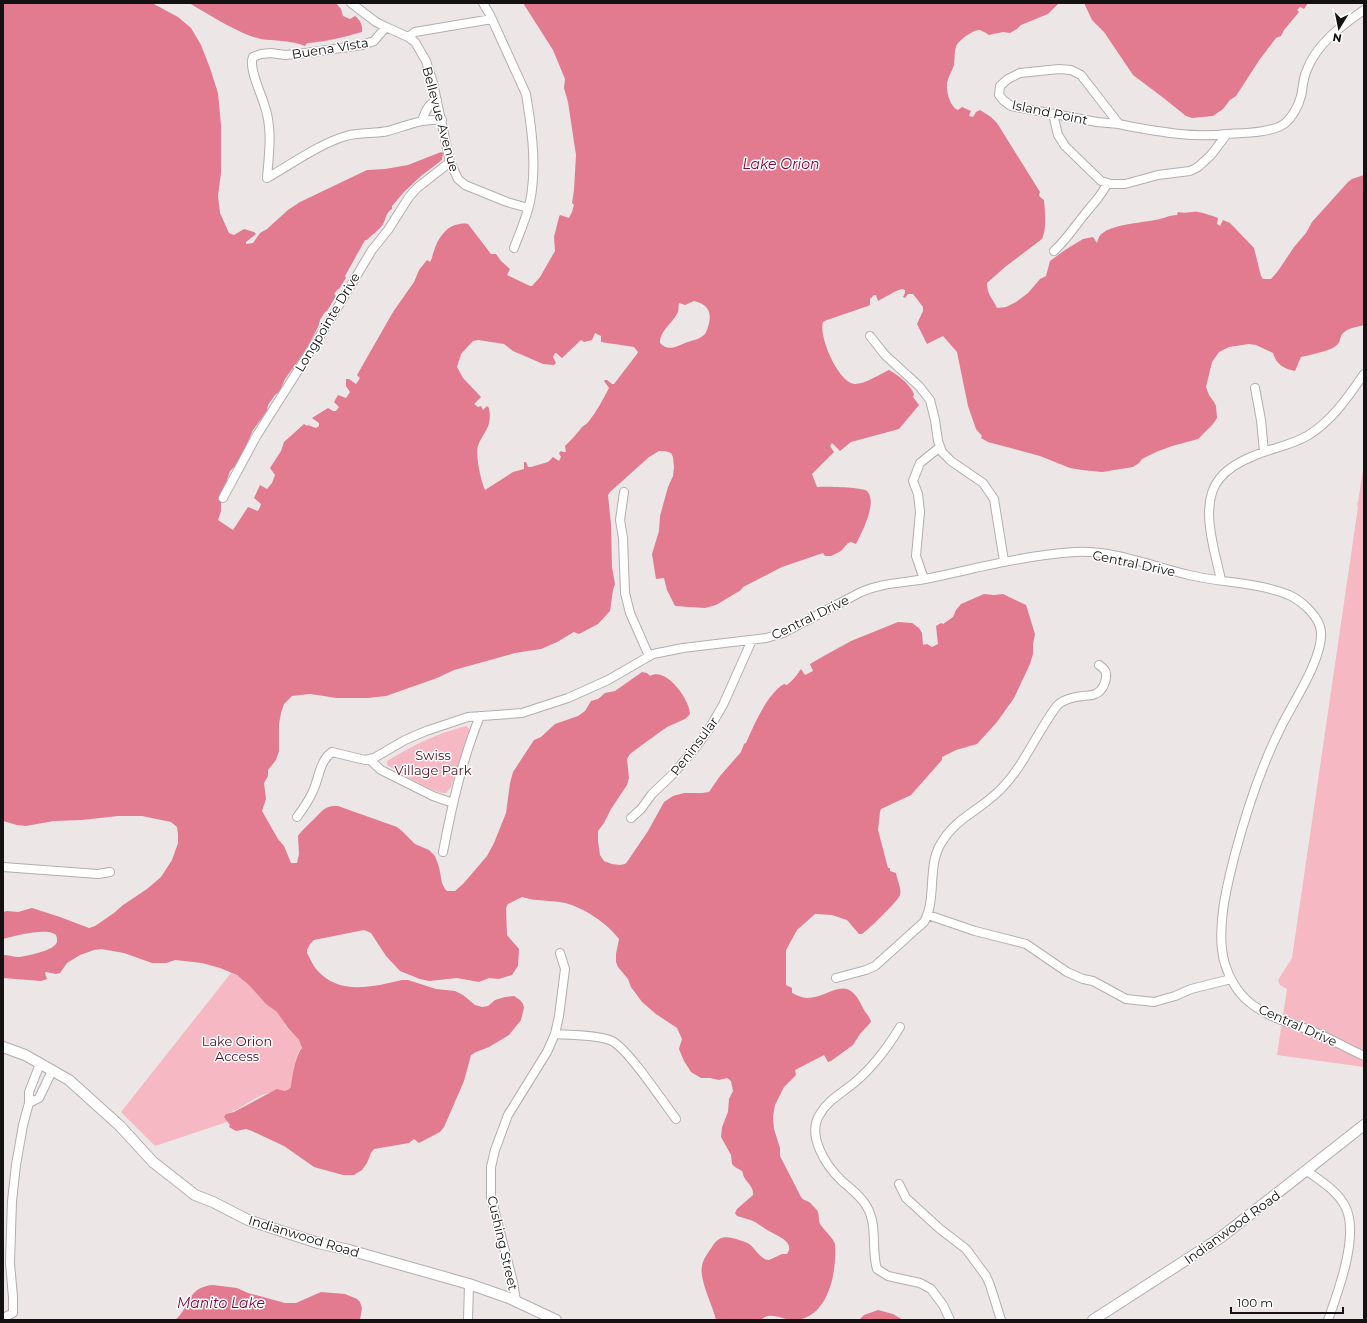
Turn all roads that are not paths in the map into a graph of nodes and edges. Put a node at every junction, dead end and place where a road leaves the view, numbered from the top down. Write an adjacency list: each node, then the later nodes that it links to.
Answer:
1 (351, 3): 5 (street)
2 (483, 3): 4 (street)
3 (1364, 10): 12 (street, Island Point)
4 (492, 19): 6 (street); 15 (street)
5 (386, 27): 6 (street); 10 (street, Buena Vista)
6 (408, 37): 7 (street, Bellevue Avenue)
7 (437, 100): 9 (street, Bellevue Avenue); 10 (street)
8 (1053, 114): 11 (street, Island Point); 11 (street, Island Point); 14 (street)
9 (442, 120): 10 (street); 13 (street, Bellevue Avenue)
10 (422, 121)
11 (1119, 124): 12 (street, Island Point)
12 (1227, 134): 14 (street)
13 (450, 162): 15 (street, Bellevue Avenue); 24 (street, Longpointe Drive)
14 (1107, 183): 17 (street)
15 (528, 208): 16 (street)
16 (514, 248)
17 (1054, 251)
18 (870, 336): 21 (street)
19 (1364, 374): 22 (street)
20 (1255, 388): 22 (street)
21 (940, 447): 25 (street); 26 (street)
22 (1264, 452): 27 (street)
23 (624, 492): 29 (street)
24 (223, 498)
25 (1004, 561): 26 (street, Central Drive); 27 (street, Central Drive)
26 (924, 579): 28 (street, Central Drive)
27 (1221, 580): 42 (street, Central Drive)
28 (752, 640): 29 (street, Central Drive); 35 (street, Peninsular)
29 (649, 656): 31 (street, Central Drive)
30 (1099, 665): 39 (street)
31 (480, 716): 32 (street, Central Drive); 33 (street)
32 (369, 759): 33 (street); 34 (street)
33 (453, 803): 36 (street)
34 (297, 817)
35 (630, 818)
36 (443, 852)
37 (3, 867): 38 (street)
38 (110, 872)
39 (928, 915): 41 (street); 42 (street)
40 (560, 953): 44 (street, Cushing Street)
41 (836, 978)
42 (1232, 979): 46 (street, Central Drive)
43 (900, 1027): 59 (street)
44 (555, 1034): 50 (street); 55 (street, Cushing Street)
45 (3, 1047): 47 (street, Indianwood Road)
46 (1364, 1056)
47 (40, 1064): 48 (street, Indianwood Road); 49 (street)
48 (52, 1071): 49 (street); 54 (street, Indianwood Road)
49 (29, 1103): 56 (street)
50 (676, 1119)
51 (1364, 1125): 52 (street, Indianwood Road)
52 (1307, 1171): 61 (street, Indianwood Road); 62 (street)
53 (899, 1184): 60 (street)
54 (469, 1284): 55 (street, Indianwood Road); 57 (street)
55 (516, 1301): 58 (street, Indianwood Road)
56 (3, 1318)
57 (468, 1320)
58 (556, 1320)
59 (950, 1320)
60 (1001, 1320)
61 (1093, 1320)
62 (1328, 1320)

